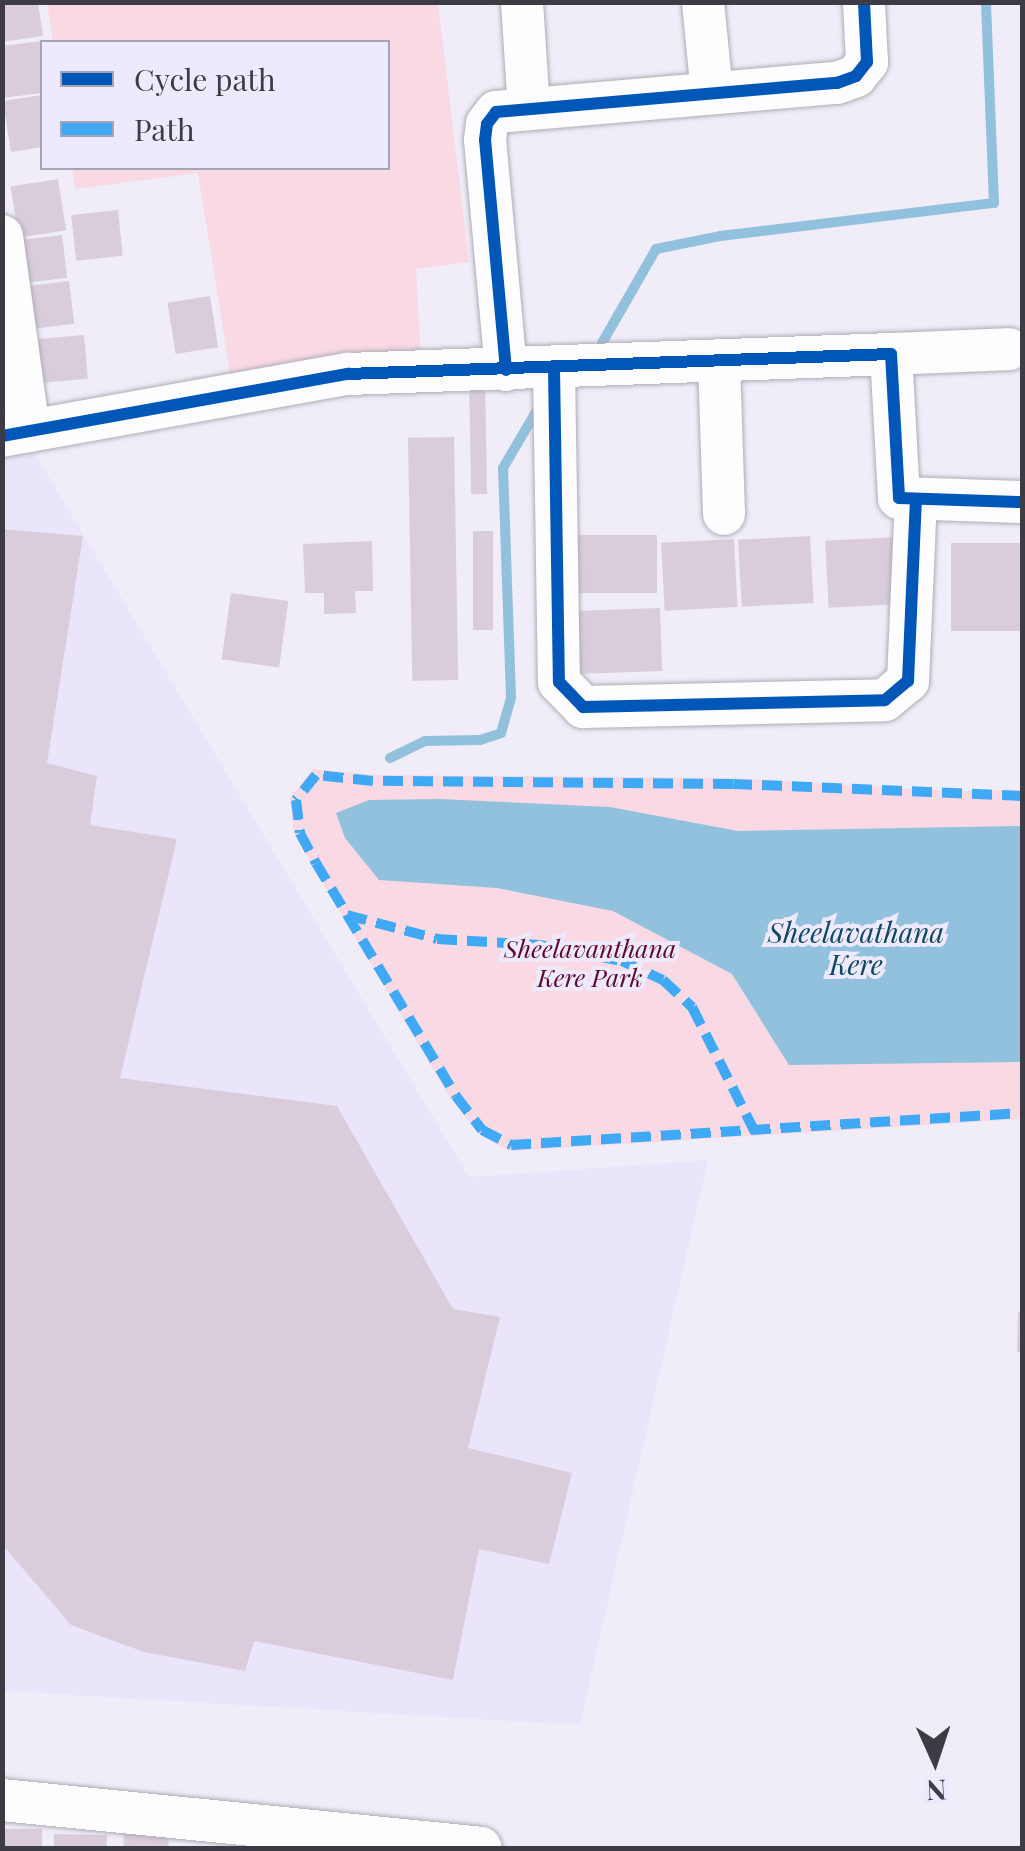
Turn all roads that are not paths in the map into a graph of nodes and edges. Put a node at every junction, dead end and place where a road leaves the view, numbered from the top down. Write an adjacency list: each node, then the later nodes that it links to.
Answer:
1 (522, 2): 5 (street)
2 (704, 2): 4 (street)
3 (864, 2): 4 (street)
4 (712, 93): 5 (street)
5 (529, 109): 11 (street)
6 (2, 236): 12 (street)
7 (1008, 349): 8 (street)
8 (891, 354): 9 (street); 13 (street)
9 (719, 362): 10 (street); 15 (street)
10 (554, 369): 11 (street); 13 (street)
11 (506, 370): 12 (street)
12 (16, 433)
13 (916, 500): 14 (street)
14 (1022, 502)
15 (724, 514)
16 (2, 1800): 17 (street)
17 (481, 1848)

